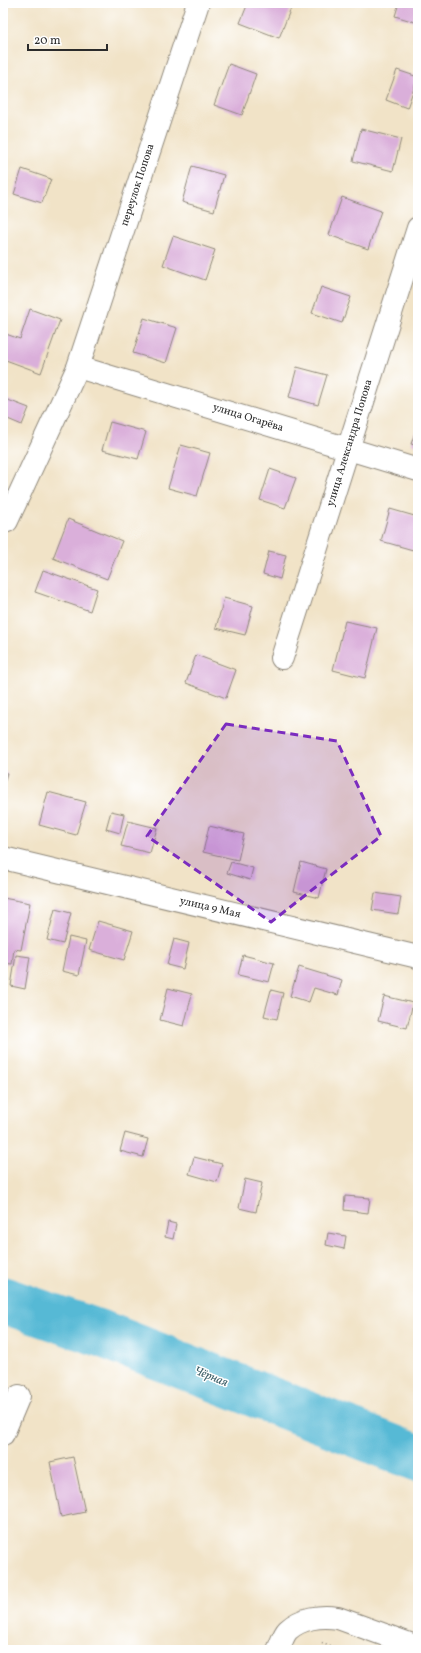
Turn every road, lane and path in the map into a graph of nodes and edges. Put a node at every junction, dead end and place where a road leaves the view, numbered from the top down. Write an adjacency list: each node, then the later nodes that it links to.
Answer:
1 (198, 3): 3 (street, переулок Попова)
2 (418, 228): 4 (street, улица Александра Попова)
3 (78, 367): 4 (street, улица Огарёва); 6 (street, переулок Попова)
4 (348, 448): 5 (street, улица Огарёва); 7 (street, улица Александра Попова)
5 (418, 470)
6 (3, 522)
7 (282, 658)
8 (3, 858): 9 (street, улица 9 Мая)
9 (418, 957)
10 (19, 1396): 11 (street)
11 (3, 1434)
12 (418, 1647): 13 (street)
13 (278, 1650)

